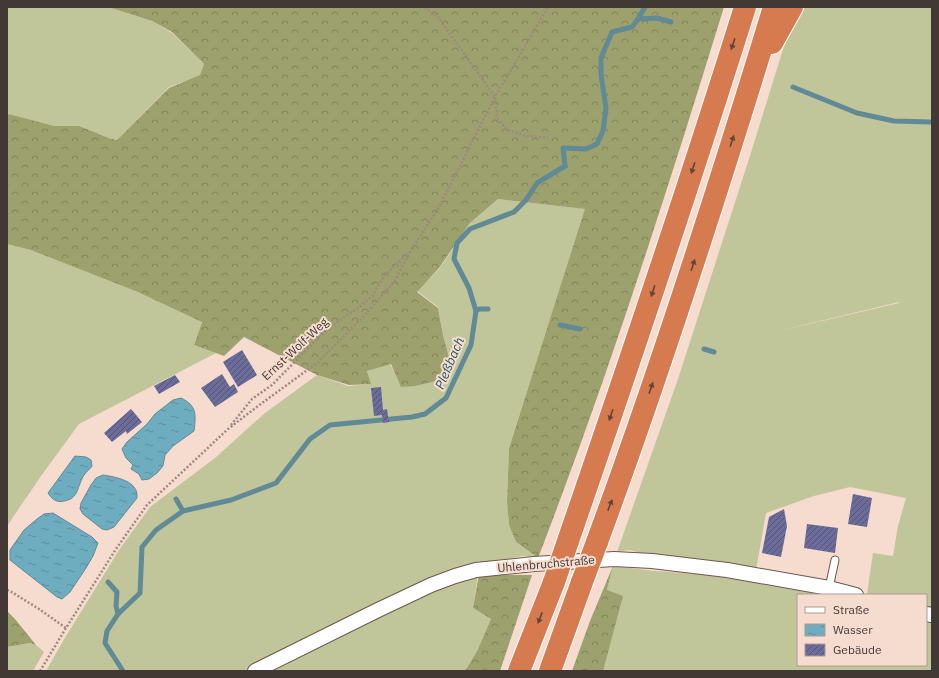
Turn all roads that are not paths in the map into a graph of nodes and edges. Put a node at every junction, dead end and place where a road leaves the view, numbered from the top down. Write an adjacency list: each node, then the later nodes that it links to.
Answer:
1 (745, 7): 9 (highway, one-way to 9, bridge)
2 (774, 7): 4 (highway)
3 (792, 7): 4 (highway)
4 (751, 81): 10 (highway, one-way to 4, bridge)
5 (835, 560): 6 (lane)
6 (830, 588): 7 (street, Uhlenbruchstraße); 8 (street, Uhlenbruchstraße)
7 (852, 594)
8 (259, 670)
9 (520, 671)
10 (550, 671)

